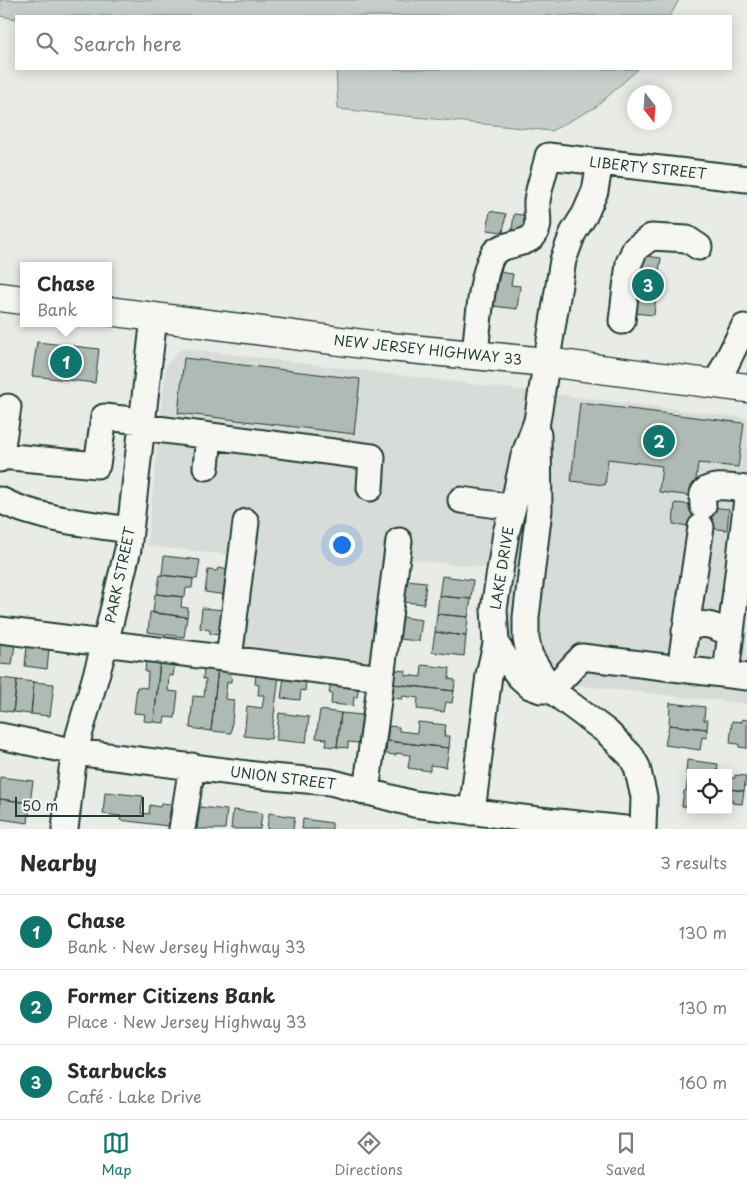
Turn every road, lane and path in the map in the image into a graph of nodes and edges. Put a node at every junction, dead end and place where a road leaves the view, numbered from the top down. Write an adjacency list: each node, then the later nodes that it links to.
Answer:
1 (600, 162): 2 (street, LIBERTY STREET); 10 (street, LIBERTY STREET); 11 (street, LAKE DRIVE)
2 (747, 179)
3 (699, 247): 8 (street)
4 (0, 297): 5 (main road)
5 (20, 300)
6 (112, 312): 7 (main road, NEW JERSEY HIGHWAY 33)
7 (154, 317): 10 (main road, NEW JERSEY HIGHWAY 33); 16 (street, PARK STREET)
8 (622, 321)
9 (747, 350): 12 (street)
10 (475, 355): 11 (main road, NEW JERSEY HIGHWAY 33)
11 (546, 362): 12 (main road, NEW JERSEY HIGHWAY 33); 15 (street, LAKE DRIVE)
12 (716, 384): 13 (main road, NEW JERSEY HIGHWAY 33)
13 (747, 388)
14 (8, 407): 18 (street)
15 (537, 421): 25 (street, LAKE DRIVE); 38 (street, LAKE DRIVE)
16 (142, 424): 17 (street); 18 (street); 27 (street, PARK STREET)
17 (209, 436): 19 (street); 20 (street)
18 (1, 451)
19 (206, 467)
20 (370, 488)
21 (747, 489): 30 (street)
22 (747, 499): 31 (street)
23 (0, 500): 27 (street)
24 (461, 500): 25 (street)
25 (513, 507): 33 (street, LAKE DRIVE)
26 (246, 522): 34 (street)
27 (130, 530): 32 (street, PARK STREET)
28 (399, 541): 37 (street)
29 (0, 630): 32 (street)
30 (685, 632): 31 (street); 35 (street)
31 (731, 634): 36 (street)
32 (105, 644): 34 (street); 40 (street, PARK STREET)
33 (496, 644): 38 (street, LAKE DRIVE); 43 (street)
34 (229, 659): 37 (street)
35 (680, 669): 36 (street); 38 (street)
36 (737, 676)
37 (381, 678): 42 (street)
38 (550, 690): 48 (street, LAKE DRIVE)
39 (0, 736): 40 (street, UNION STREET)
40 (76, 752): 41 (street, UNION STREET); 45 (street, PARK STREET)
41 (192, 766): 42 (street, UNION STREET); 46 (street)
42 (366, 792): 43 (street, UNION STREET)
43 (472, 812): 44 (street, UNION STREET)
44 (530, 824): 47 (street, UNION STREET)
45 (65, 829)
46 (182, 829)
47 (625, 829)
48 (643, 829)

